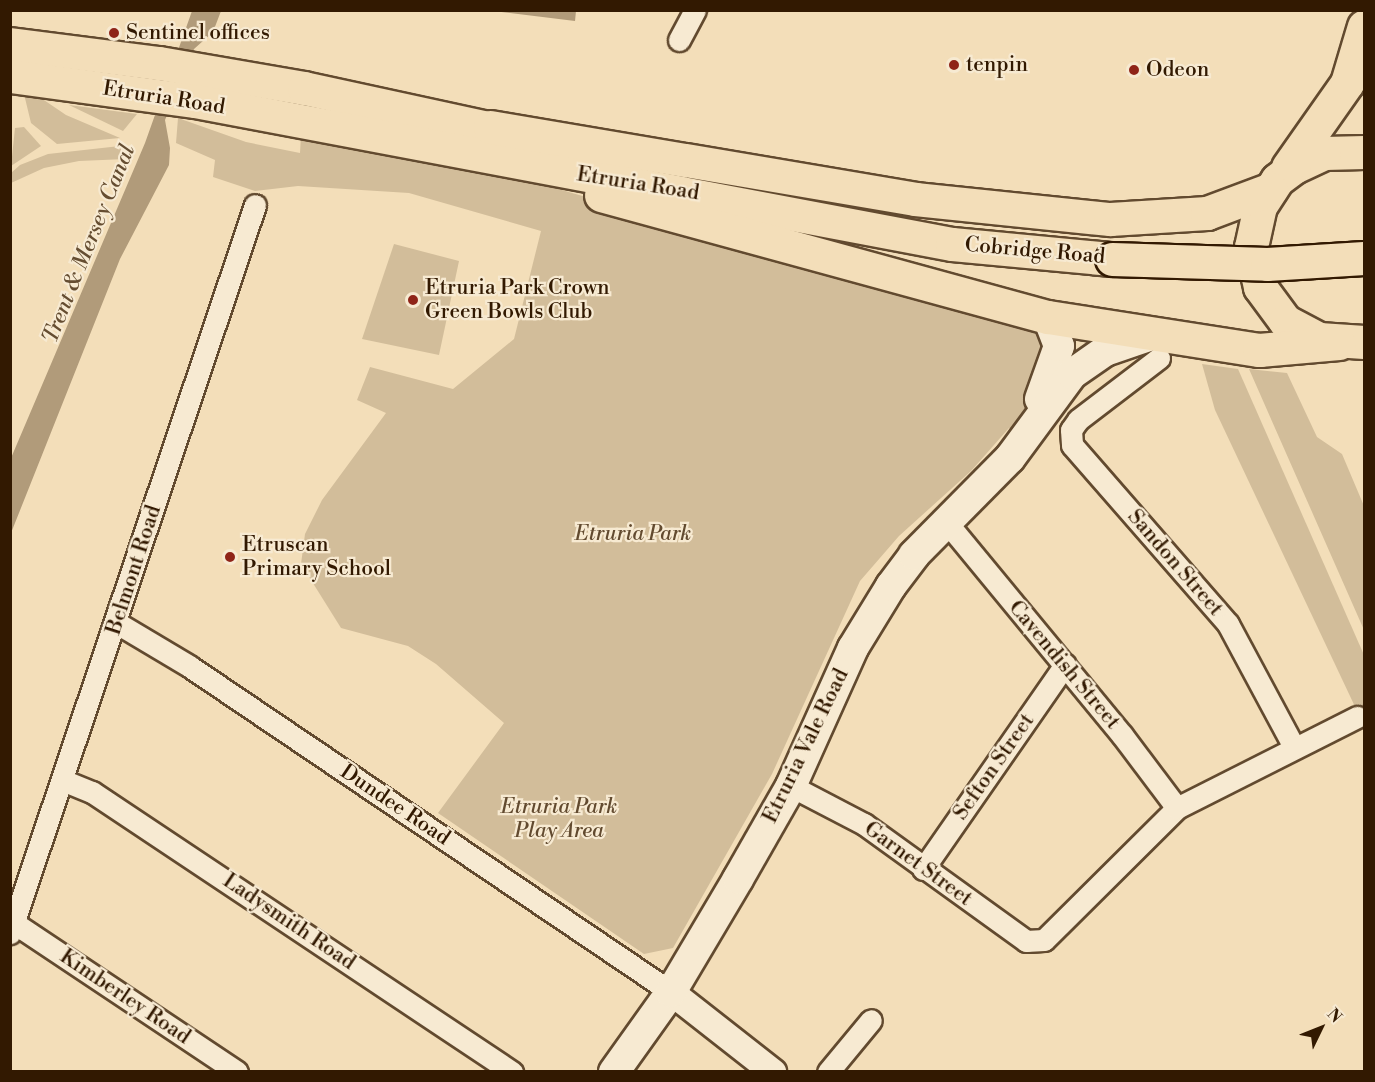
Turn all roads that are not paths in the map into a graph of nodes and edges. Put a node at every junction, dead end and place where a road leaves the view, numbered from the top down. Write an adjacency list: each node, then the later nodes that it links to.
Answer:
1 (695, 10): 3 (street)
2 (1365, 26): 10 (main road)
3 (679, 40)
4 (16, 44): 6 (main road, Etruria Road)
5 (17, 76): 6 (main road, Etruria Road)
6 (197, 86): 7 (main road, Etruria Road); 9 (main road, Etruria Road)
7 (490, 127): 10 (main road); 11 (main road, Etruria Road)
8 (1365, 152): 10 (main road)
9 (477, 156): 11 (main road, Etruria Road); 14 (main road)
10 (1274, 185): 16 (main road)
11 (709, 196): 13 (main road, Cobridge Road, bridge)
12 (255, 205): 19 (street, Belmont Road)
13 (1365, 258)
14 (1048, 317): 15 (main road); 17 (main road)
15 (1156, 346): 16 (main road); 17 (main road); 22 (street, Sandon Street)
16 (1354, 346)
17 (1022, 441): 18 (main road, Etruria Vale Road)
18 (948, 524): 20 (street, Cavendish Street); 24 (main road, Etruria Vale Road)
19 (117, 623): 23 (street, Belmont Road); 28 (street, Dundee Road)
20 (1065, 665): 25 (street, Cavendish Street); 26 (street, Sefton Street)
21 (1357, 717): 22 (street)
22 (1294, 747): 25 (street)
23 (62, 780): 27 (street, Belmont Road); 31 (street, Ladysmith Road)
24 (790, 786): 26 (street, Garnet Street); 28 (main road, Etruria Vale Road)
25 (1177, 808): 26 (street, Garnet Street)
26 (923, 868)
27 (12, 928): 30 (street, Kimberley Road)
28 (671, 992): 32 (main road, Etruria Vale Road); 33 (street)
29 (871, 1020): 34 (street)
30 (237, 1071)
31 (512, 1071)
32 (614, 1071)
33 (773, 1071)
34 (828, 1071)

